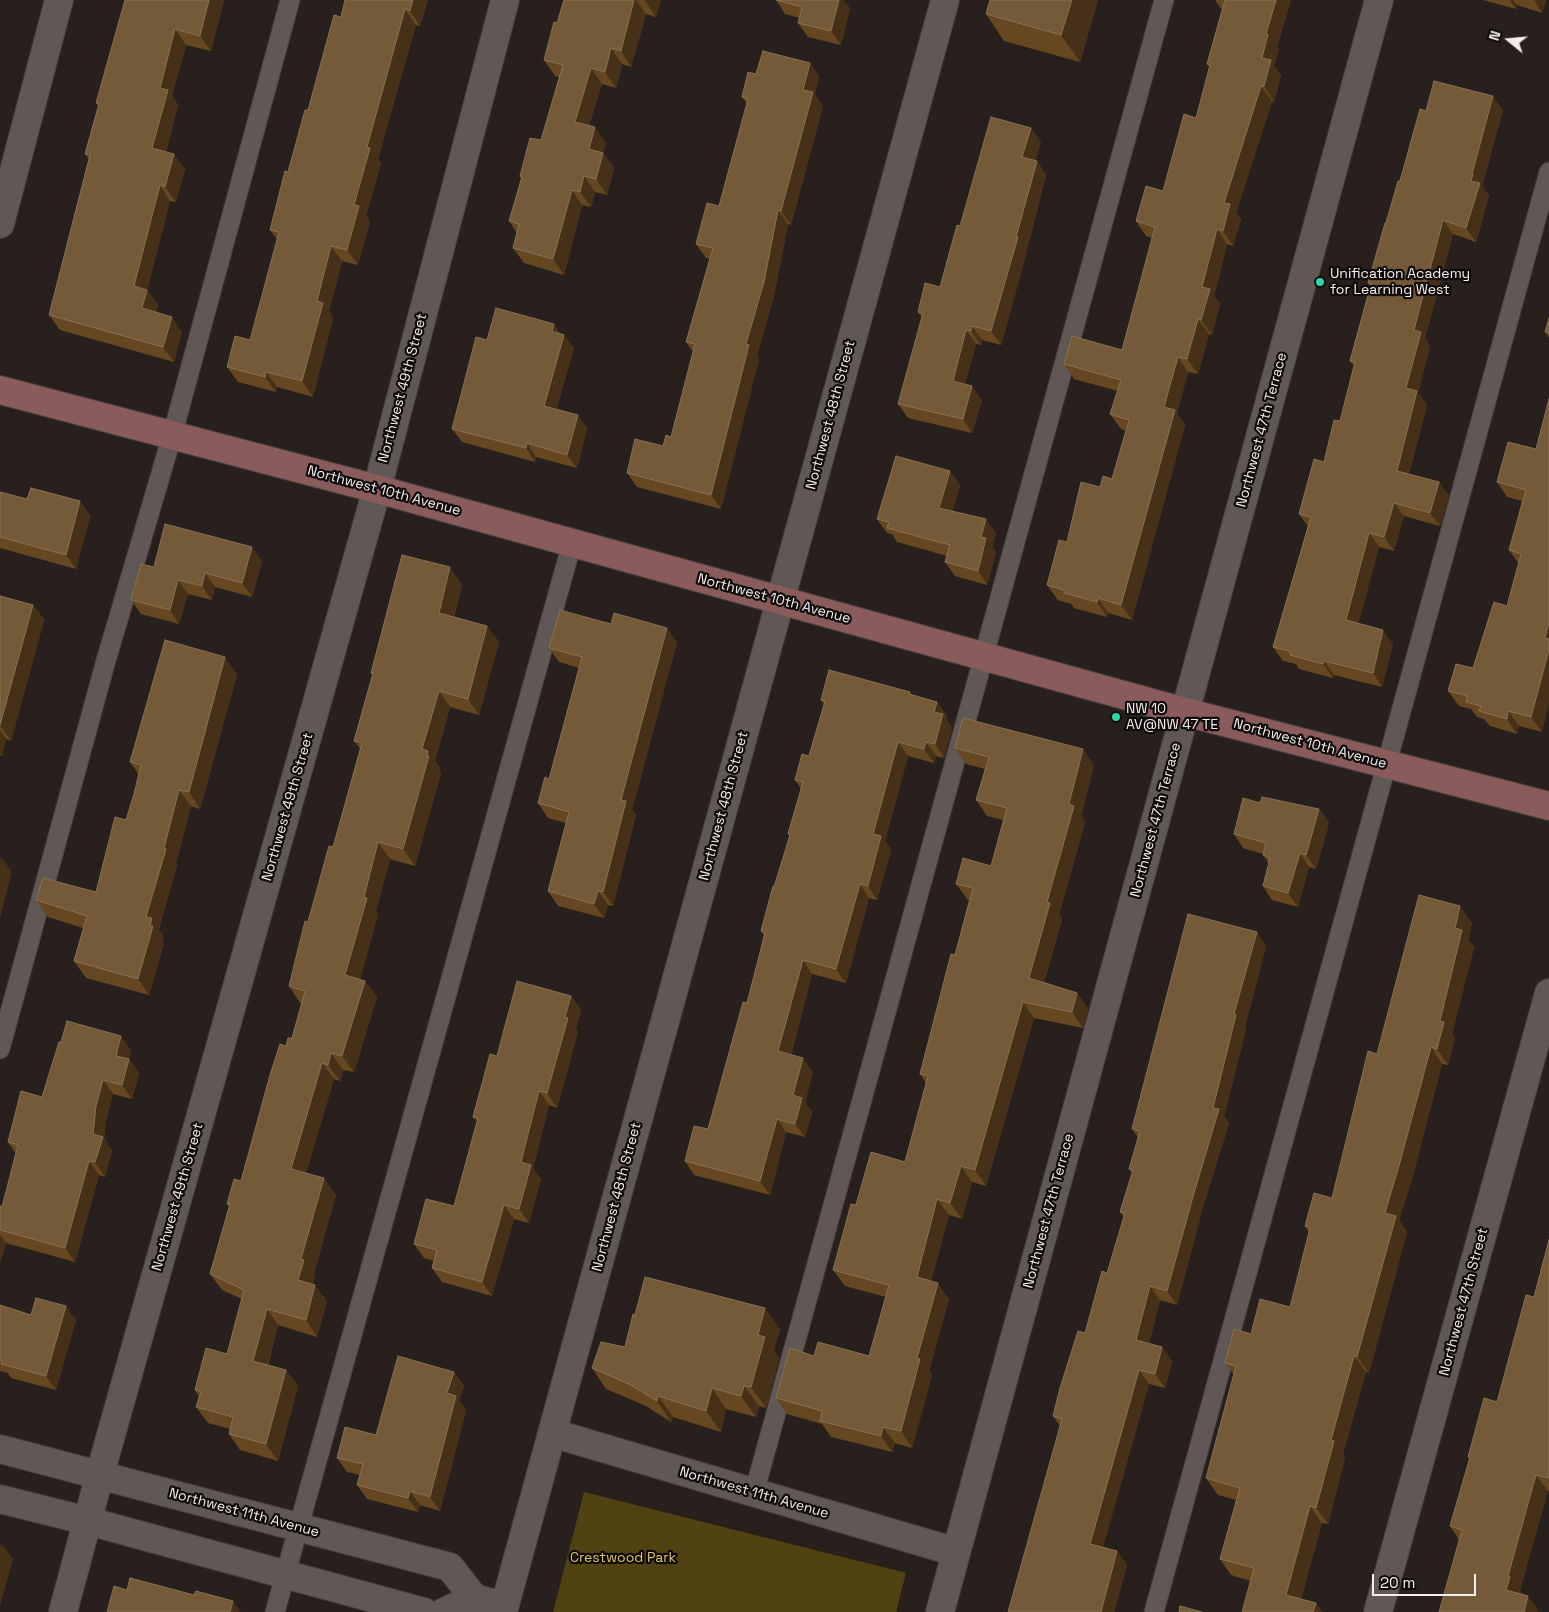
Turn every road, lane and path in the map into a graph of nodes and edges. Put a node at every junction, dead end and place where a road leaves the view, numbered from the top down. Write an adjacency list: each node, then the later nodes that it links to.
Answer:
1 (59, 0): 8 (street)
2 (290, 0): 10 (lane)
3 (505, 0): 11 (street, Northwest 49th Street)
4 (945, 0): 13 (street, Northwest 48th Street)
5 (1164, 0): 14 (lane)
6 (1379, 0): 15 (street, Northwest 47th Terrace)
7 (1549, 172): 16 (lane)
8 (0, 224)
9 (0, 390): 10 (street, Northwest 10th Avenue)
10 (172, 436): 11 (street, Northwest 10th Avenue); 19 (lane)
11 (377, 489): 12 (street, Northwest 10th Avenue); 22 (street, Northwest 49th Street)
12 (572, 543): 13 (street, Northwest 10th Avenue); 26 (lane)
13 (780, 600): 14 (street, Northwest 10th Avenue); 20 (street, Northwest 48th Street)
14 (983, 656): 15 (street, Northwest 10th Avenue); 23 (lane)
15 (1185, 712): 16 (street, Northwest 10th Avenue); 27 (street, Northwest 47th Terrace)
16 (1386, 764): 17 (street, Northwest 10th Avenue); 36 (lane)
17 (1549, 806)
18 (1549, 993): 37 (street, Northwest 47th Street)
19 (0, 1048)
20 (552, 1433): 23 (street, Northwest 11th Avenue); 30 (street, Northwest 48th Street)
21 (0, 1449): 22 (street, Northwest 11th Avenue)
22 (100, 1474): 25 (street, Northwest 49th Street); 26 (street, Northwest 11th Avenue)
23 (754, 1493): 27 (street, Northwest 11th Avenue)
24 (0, 1500): 25 (street)
25 (88, 1521): 28 (street); 31 (street, Northwest 49th Street)
26 (298, 1527): 28 (lane); 29 (street, Northwest 11th Avenue)
27 (956, 1552): 35 (street, Northwest 47th Terrace)
28 (285, 1575): 32 (lane); 33 (street)
29 (474, 1598): 30 (street); 34 (street)
30 (503, 1609)
31 (63, 1612)
32 (275, 1612)
33 (424, 1612)
34 (444, 1612)
35 (940, 1612)
36 (1154, 1612)
37 (1378, 1612)

